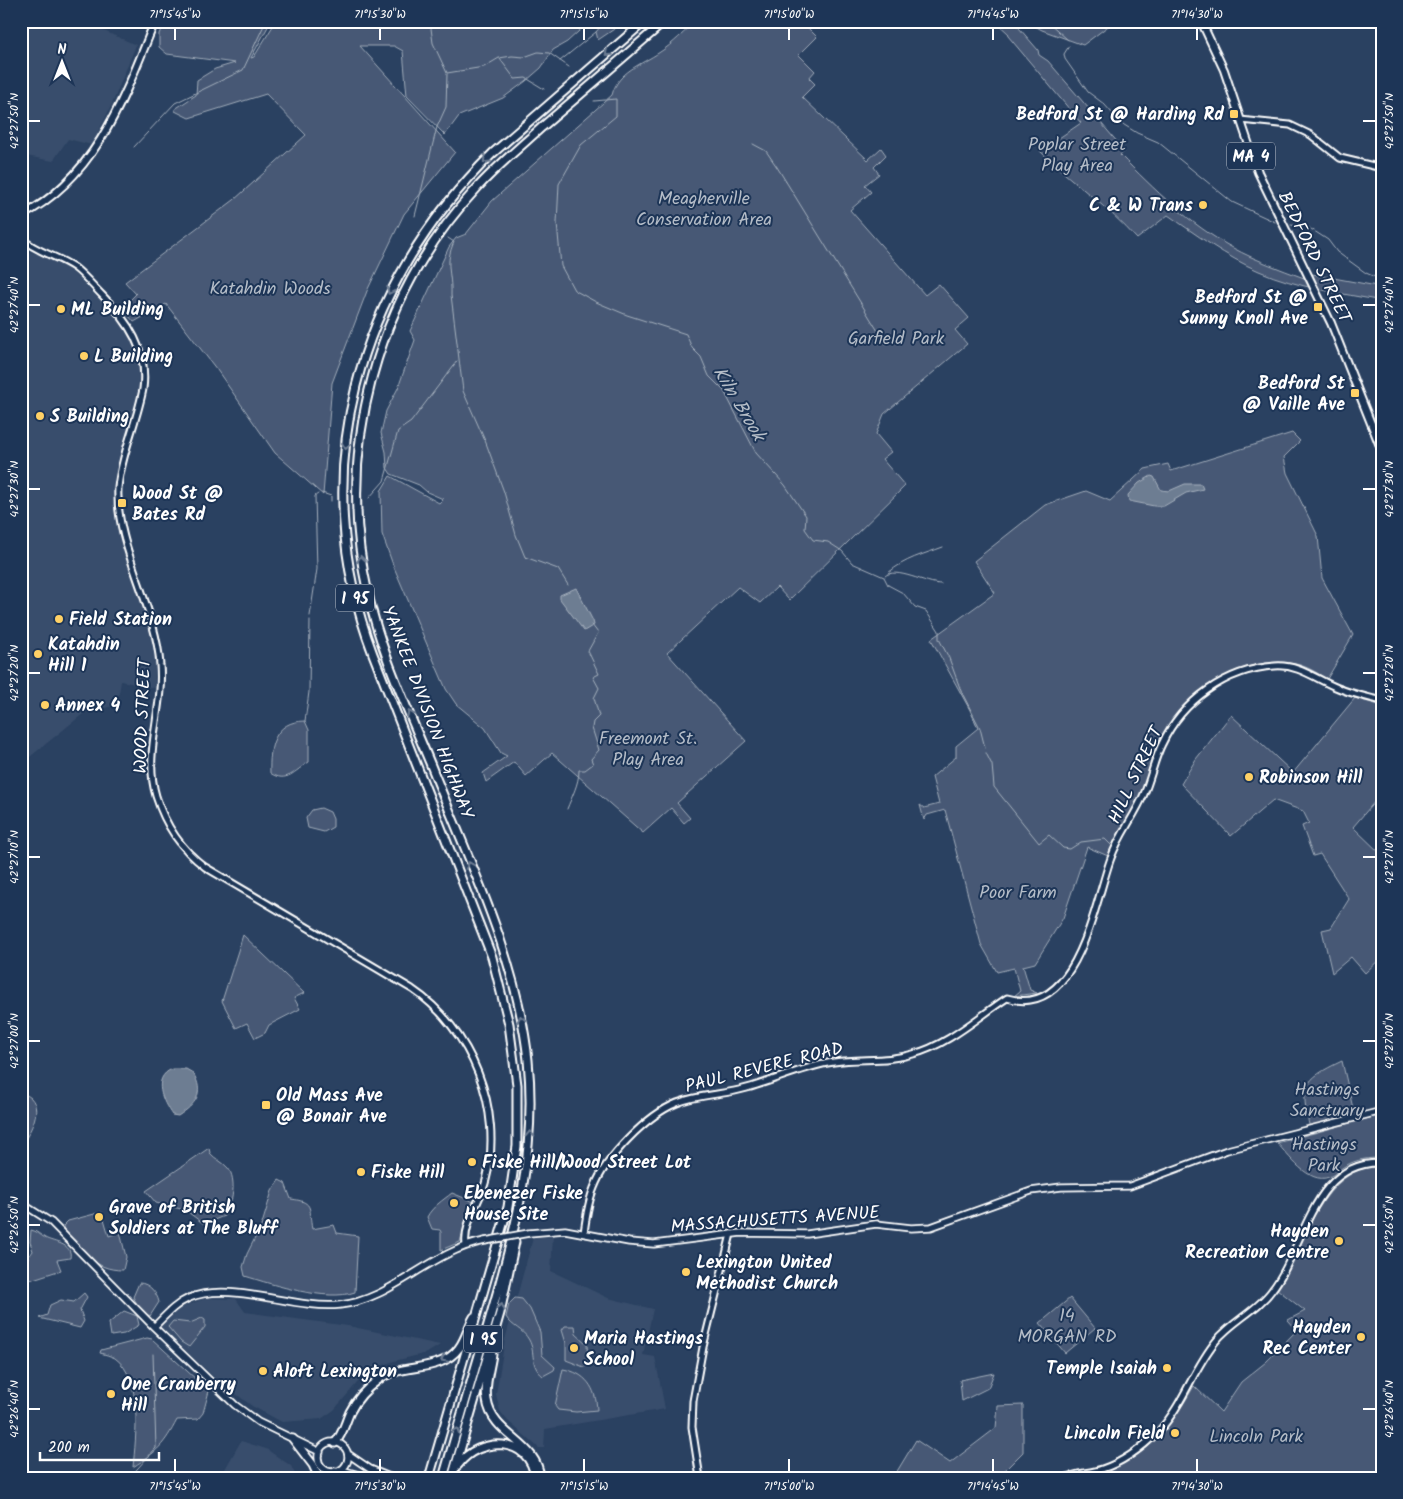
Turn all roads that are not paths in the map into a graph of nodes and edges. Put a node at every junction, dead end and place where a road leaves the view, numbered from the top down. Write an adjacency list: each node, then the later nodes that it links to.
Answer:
1 (155, 21): 7 (main road)
2 (645, 21): 19 (highway, YANKEE DIVISION HIGHWAY / I 95, one-way to 19)
3 (665, 21): 15 (highway, YANKEE DIVISION HIGHWAY / I 95, one-way to 3)
4 (1200, 21): 5 (main road, BEDFORD STREET / MA 4)
5 (1240, 120): 6 (street); 9 (main road, BEDFORD STREET / MA 4)
6 (1382, 168)
7 (21, 216)
8 (21, 238): 18 (street, WOOD STREET)
9 (1382, 451)
10 (1382, 702): 11 (street, HILL STREET)
11 (1007, 998): 16 (street, PAUL REVERE ROAD)
12 (1382, 1111): 17 (main road, MASSACHUSETTS AVENUE)
13 (1382, 1163): 37 (street)
14 (21, 1203): 20 (main road)
15 (516, 1226): 21 (highway, one-way to 15); 33 (highway, YANKEE DIVISION HIGHWAY / I 95, one-way to 15)
16 (584, 1233): 17 (main road, MASSACHUSETTS AVENUE); 18 (main road, MASSACHUSETTS AVENUE, bridge)
17 (730, 1234): 36 (street)
18 (466, 1245): 20 (main road, MASSACHUSETTS AVENUE)
19 (480, 1306): 23 (highway, one-way to 23); 32 (highway, YANKEE DIVISION HIGHWAY / I 95)
20 (154, 1327): 22 (main road)
21 (496, 1328): 28 (highway); 35 (highway)
22 (293, 1439): 24 (main road); 29 (highway)
23 (335, 1443): 24 (main road); 25 (main road)
24 (320, 1452): 26 (main road)
25 (348, 1454): 27 (main road); 31 (main road)
26 (320, 1463): 27 (main road); 29 (highway)
27 (335, 1473): 30 (main road)
28 (453, 1475): 34 (highway)
29 (320, 1478)
30 (370, 1478)
31 (392, 1478)
32 (429, 1478)
33 (443, 1478)
34 (535, 1478)
35 (540, 1478)
36 (700, 1478)
37 (1066, 1478)

